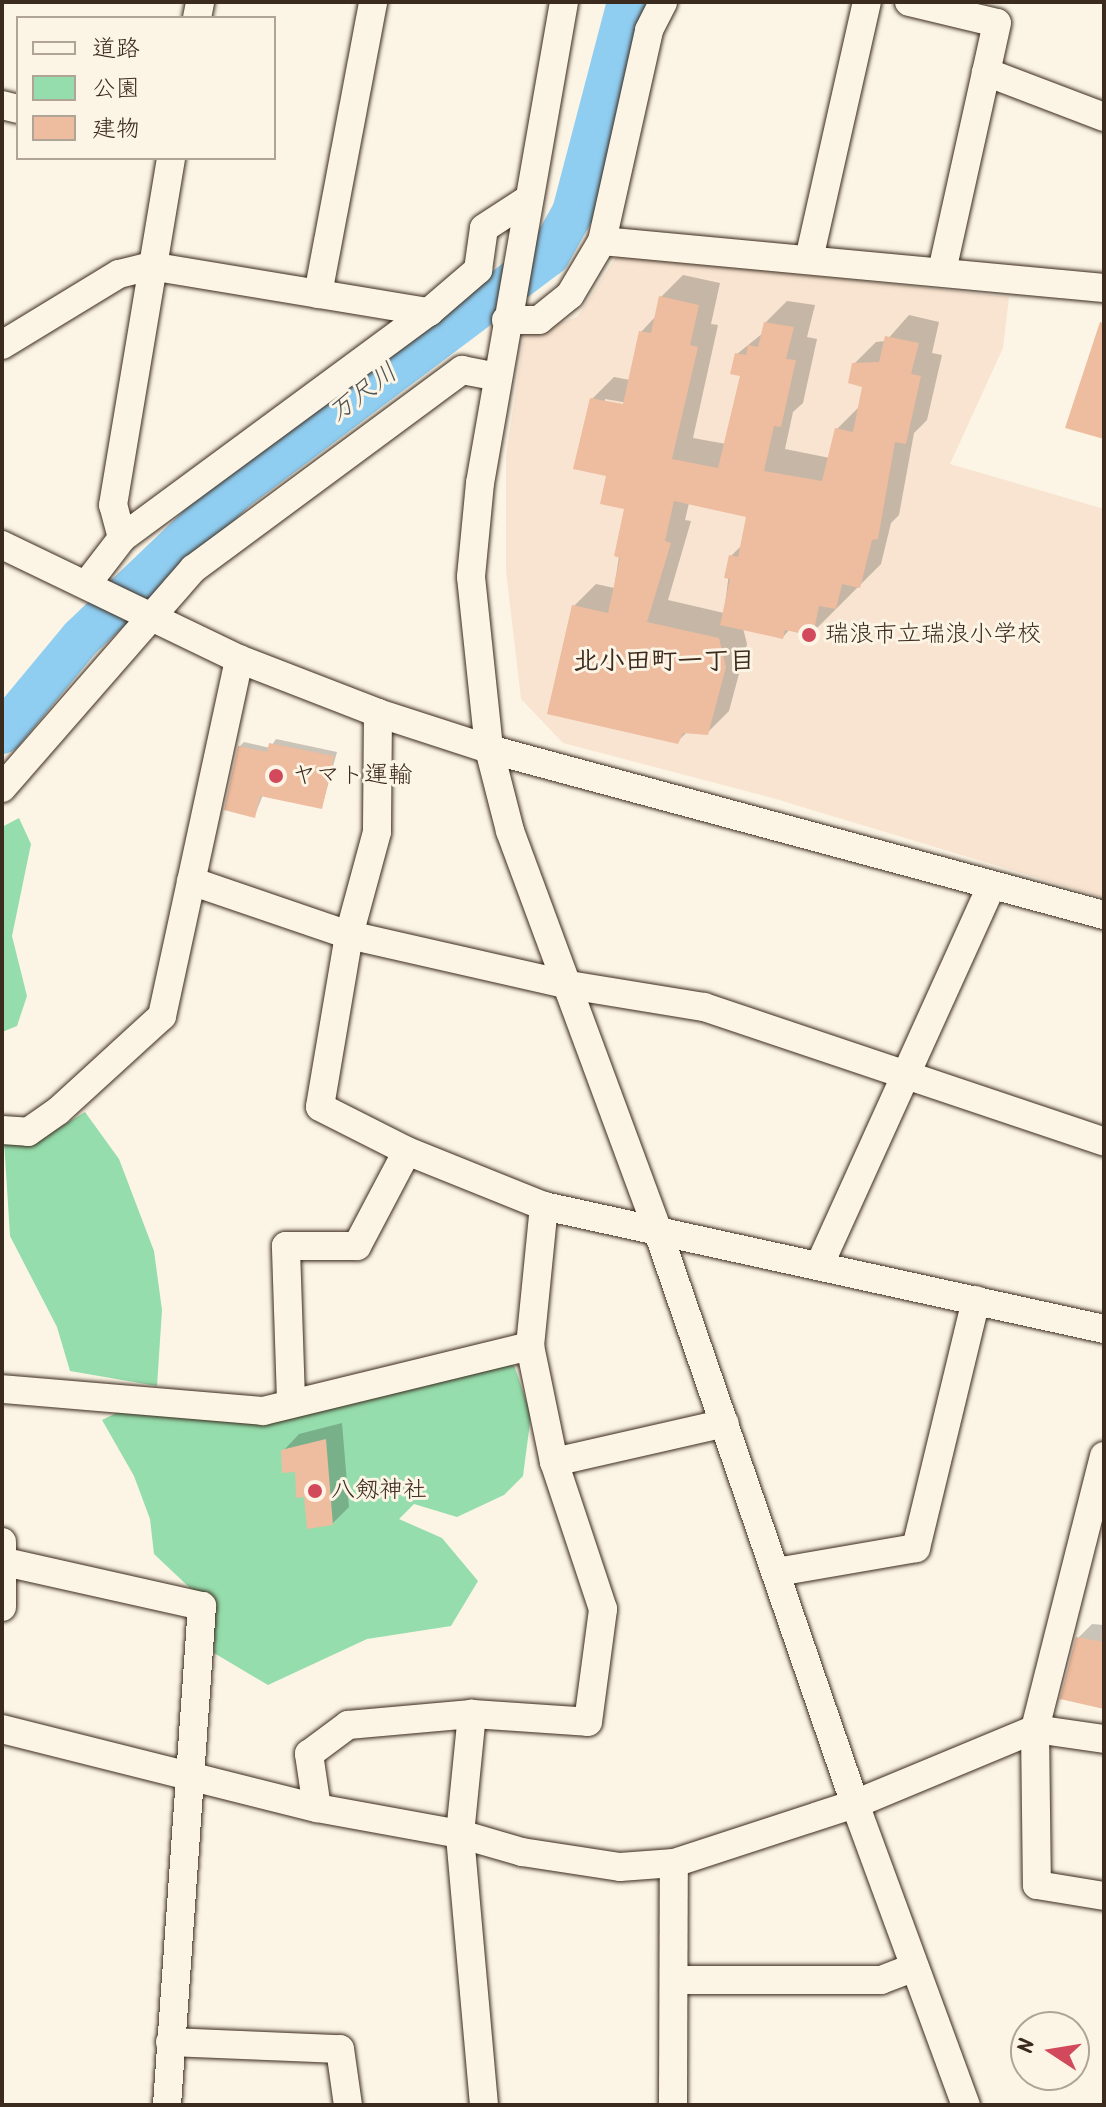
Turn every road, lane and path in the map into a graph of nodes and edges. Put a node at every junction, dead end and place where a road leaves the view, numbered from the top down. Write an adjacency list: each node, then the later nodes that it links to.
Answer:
1 (373, 2): 15 (street)
2 (564, 2): 9 (street)
3 (663, 2): 10 (street)
4 (867, 2): 11 (street)
5 (909, 2): 6 (street)
6 (986, 72): 7 (street); 13 (street)
7 (1104, 117)
8 (171, 160): 12 (street)
9 (527, 200): 16 (street); 17 (street)
10 (602, 241): 11 (street); 17 (street)
11 (809, 259): 13 (street)
12 (150, 266): 15 (street); 18 (street); 20 (street)
13 (942, 271): 14 (street)
14 (1104, 288)
15 (318, 294): 16 (street)
16 (429, 312): 20 (street)
17 (506, 320): 19 (street)
18 (2, 345)
19 (497, 377): 23 (street); 26 (street)
20 (122, 538): 22 (street)
21 (2, 545): 22 (street)
22 (86, 585): 23 (street)
23 (151, 616): 24 (street); 27 (street)
24 (239, 659): 25 (street); 28 (street)
25 (378, 713): 26 (street); 31 (street)
26 (489, 749): 29 (street); 32 (street)
27 (2, 788)
28 (191, 881): 31 (street); 34 (street)
29 (991, 887): 30 (street); 33 (street)
30 (1104, 915)
31 (349, 935): 32 (street); 36 (street)
32 (569, 985): 33 (street); 38 (street)
33 (906, 1077): 35 (street); 39 (street)
34 (2, 1130)
35 (1104, 1142)
36 (407, 1151): 37 (street); 44 (street)
37 (544, 1206): 38 (street); 42 (street)
38 (658, 1232): 39 (street); 45 (street)
39 (819, 1266): 40 (street)
40 (976, 1300): 41 (street); 49 (street)
41 (1104, 1329)
42 (530, 1346): 44 (street); 47 (street)
43 (2, 1389): 44 (street)
44 (291, 1400)
45 (725, 1423): 47 (street); 49 (street)
46 (1104, 1456): 53 (street)
47 (554, 1462): 51 (street)
48 (3, 1552): 50 (street); 55 (street)
49 (777, 1572): 56 (street)
50 (2, 1607)
51 (472, 1714): 57 (street); 58 (street)
52 (2, 1729): 55 (street)
53 (1035, 1729): 54 (street); 56 (street); 60 (street)
54 (1104, 1739)
55 (193, 1772): 57 (street); 63 (street)
56 (855, 1804): 59 (street); 61 (street)
57 (317, 1808): 58 (street)
58 (460, 1834): 59 (street); 66 (street)
59 (674, 1863): 62 (street)
60 (1104, 1896)
61 (915, 1967): 62 (street); 68 (street)
62 (674, 1980): 67 (street)
63 (170, 2042): 64 (street); 65 (street)
64 (167, 2105)
65 (348, 2105)
66 (484, 2105)
67 (673, 2105)
68 (966, 2105)

